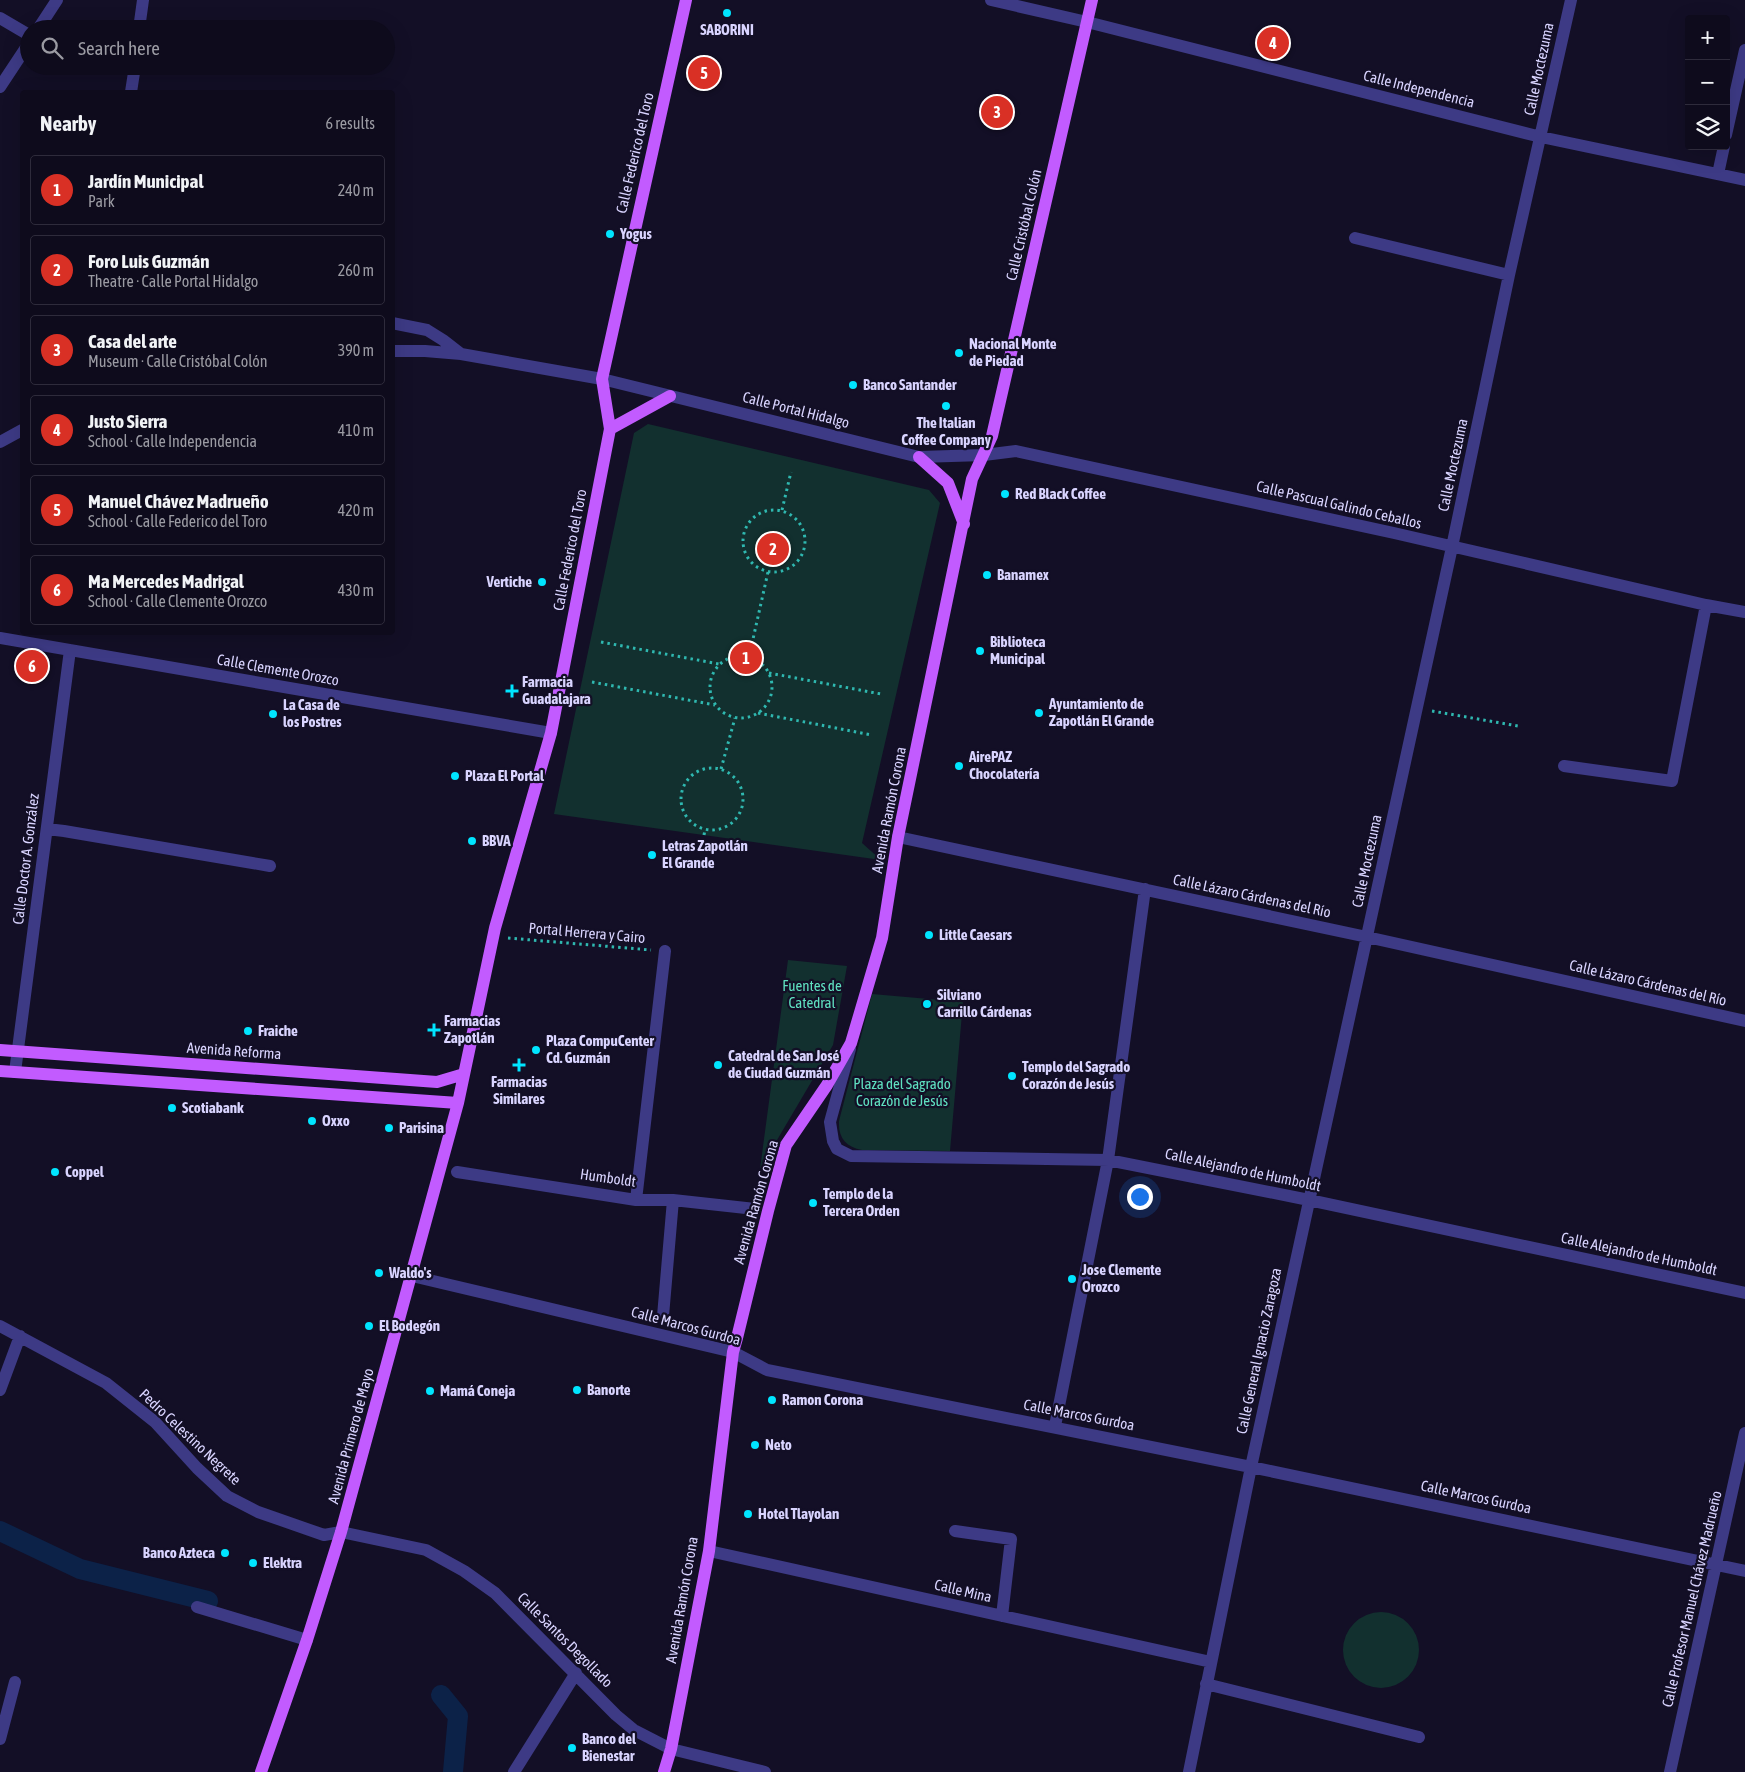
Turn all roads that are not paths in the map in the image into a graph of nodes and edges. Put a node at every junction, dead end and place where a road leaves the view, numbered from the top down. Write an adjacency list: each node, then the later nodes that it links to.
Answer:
1 (57, 0): 8 (street)
2 (143, 0): 9 (street)
3 (686, 0): 27 (main road, Calle Federico del Toro)
4 (991, 0): 10 (street, Calle Independencia)
5 (1092, 0): 10 (main road, Calle Cristóbal Colón)
6 (1571, 0): 18 (street, Calle Moctezuma)
7 (0, 18): 11 (street)
8 (44, 20)
9 (140, 20)
10 (1087, 22): 18 (street, Calle Independencia); 32 (main road, Calle Cristóbal Colón)
11 (20, 30)
12 (1745, 50): 17 (street)
13 (20, 56): 15 (street)
14 (133, 75): 16 (street)
15 (0, 86)
16 (131, 90)
17 (1730, 117)
18 (1541, 136): 20 (street, Calle Independencia); 23 (street, Calle Moctezuma)
19 (1723, 150): 20 (street)
20 (1718, 174): 21 (street, Calle Independencia)
21 (1745, 180)
22 (1355, 238): 23 (street)
23 (1509, 275): 35 (street, Calle Moctezuma)
24 (395, 324): 26 (street)
25 (395, 351): 26 (street, Calle Portal Hidalgo)
26 (461, 354): 27 (street, Calle Portal Hidalgo)
27 (602, 380): 28 (street, Calle Portal Hidalgo); 29 (main road, Calle Federico del Toro)
28 (670, 396): 29 (main road); 33 (street, Calle Portal Hidalgo)
29 (610, 429): 40 (main road, Calle Federico del Toro)
30 (20, 431): 31 (street)
31 (0, 442)
32 (984, 455): 33 (street, Calle Portal Hidalgo); 34 (main road, Avenida Ramón Corona); 35 (street, Calle Pascual Galindo Ceballos)
33 (919, 457): 34 (main road)
34 (964, 524): 43 (main road, Avenida Ramón Corona)
35 (1452, 548): 36 (street, Calle Pascual Galindo Ceballos); 46 (street, Calle Moctezuma)
36 (1706, 605): 37 (street, Calle Pascual Galindo Ceballos); 41 (street)
37 (1745, 612)
38 (0, 638): 39 (street, Calle Clemente Orozco)
39 (70, 650): 40 (street, Calle Clemente Orozco); 42 (street, Calle Doctor A. González)
40 (551, 733): 54 (main road, Calle Federico del Toro)
41 (1564, 766)
42 (47, 829): 44 (street); 51 (street, Calle Doctor A. González)
43 (898, 837): 45 (street, Calle Lázaro Cárdenas del Río); 49 (main road, Avenida Ramón Corona)
44 (270, 866)
45 (1145, 889): 46 (street, Calle Lázaro Cárdenas del Río); 56 (street)
46 (1366, 937): 48 (street, Calle Lázaro Cárdenas del Río); 60 (street, Calle General Ignacio Zaragoza)
47 (665, 950): 58 (street)
48 (1745, 1021)
49 (851, 1043): 56 (street, Calle Alejandro de Humboldt); 67 (main road, Avenida Ramón Corona)
50 (0, 1050): 51 (main road, Avenida Reforma)
51 (17, 1051): 53 (street, Calle Doctor A. González); 54 (main road, Avenida Reforma)
52 (0, 1071): 53 (main road)
53 (15, 1072): 55 (main road)
54 (464, 1074): 55 (main road, Calle Federico del Toro)
55 (458, 1103): 62 (main road, Avenida Primero de Mayo)
56 (1108, 1160): 60 (street, Calle Alejandro de Humboldt); 69 (street)
57 (457, 1172): 58 (street, Humboldt)
58 (636, 1200): 59 (street, Humboldt)
59 (673, 1200): 61 (street, Humboldt); 64 (street)
60 (1309, 1200): 63 (street, Calle Alejandro de Humboldt); 71 (street, Calle General Ignacio Zaragoza)
61 (755, 1209)
62 (412, 1276): 67 (street, Calle Marcos Gurdoa); 72 (main road, Avenida Primero de Mayo)
63 (1745, 1293)
64 (663, 1316)
65 (0, 1326): 66 (street, Pedro Celestino Negrete)
66 (20, 1336): 68 (street); 72 (street, Pedro Celestino Negrete)
67 (733, 1352): 69 (street, Calle Marcos Gurdoa); 74 (main road, Avenida Ramón Corona)
68 (0, 1390)
69 (1055, 1426): 71 (street, Calle Marcos Gurdoa)
70 (1745, 1433): 75 (street, Calle Profesor Manuel Chávez Madrueño)
71 (1250, 1466): 75 (street, Calle Marcos Gurdoa); 80 (street, Calle General Ignacio Zaragoza)
72 (341, 1532): 79 (main road, Avenida Primero de Mayo); 81 (street, Calle Santos Degollado)
73 (955, 1532): 78 (street)
74 (709, 1551): 78 (street, Calle Mina); 86 (main road, Avenida Ramón Corona)
75 (1717, 1564): 76 (street, Calle Marcos Gurdoa); 92 (street, Calle Profesor Manuel Chávez Madrueño)
76 (1745, 1571)
77 (197, 1608): 79 (street)
78 (1002, 1616): 80 (street, Calle Mina)
79 (307, 1640): 87 (main road, Avenida Primero de Mayo)
80 (1211, 1662): 83 (street, Calle General Ignacio Zaragoza)
81 (576, 1673): 86 (street, Calle Santos Degollado); 88 (street)
82 (15, 1682): 85 (street)
83 (1206, 1684): 84 (street); 91 (street, Calle General Ignacio Zaragoza)
84 (1419, 1737)
85 (0, 1739)
86 (671, 1749): 89 (main road, Avenida Ramón Corona); 90 (street, Calle Santos Degollado)
87 (261, 1772)
88 (514, 1772)
89 (664, 1772)
90 (765, 1772)
91 (1189, 1772)
92 (1670, 1772)

